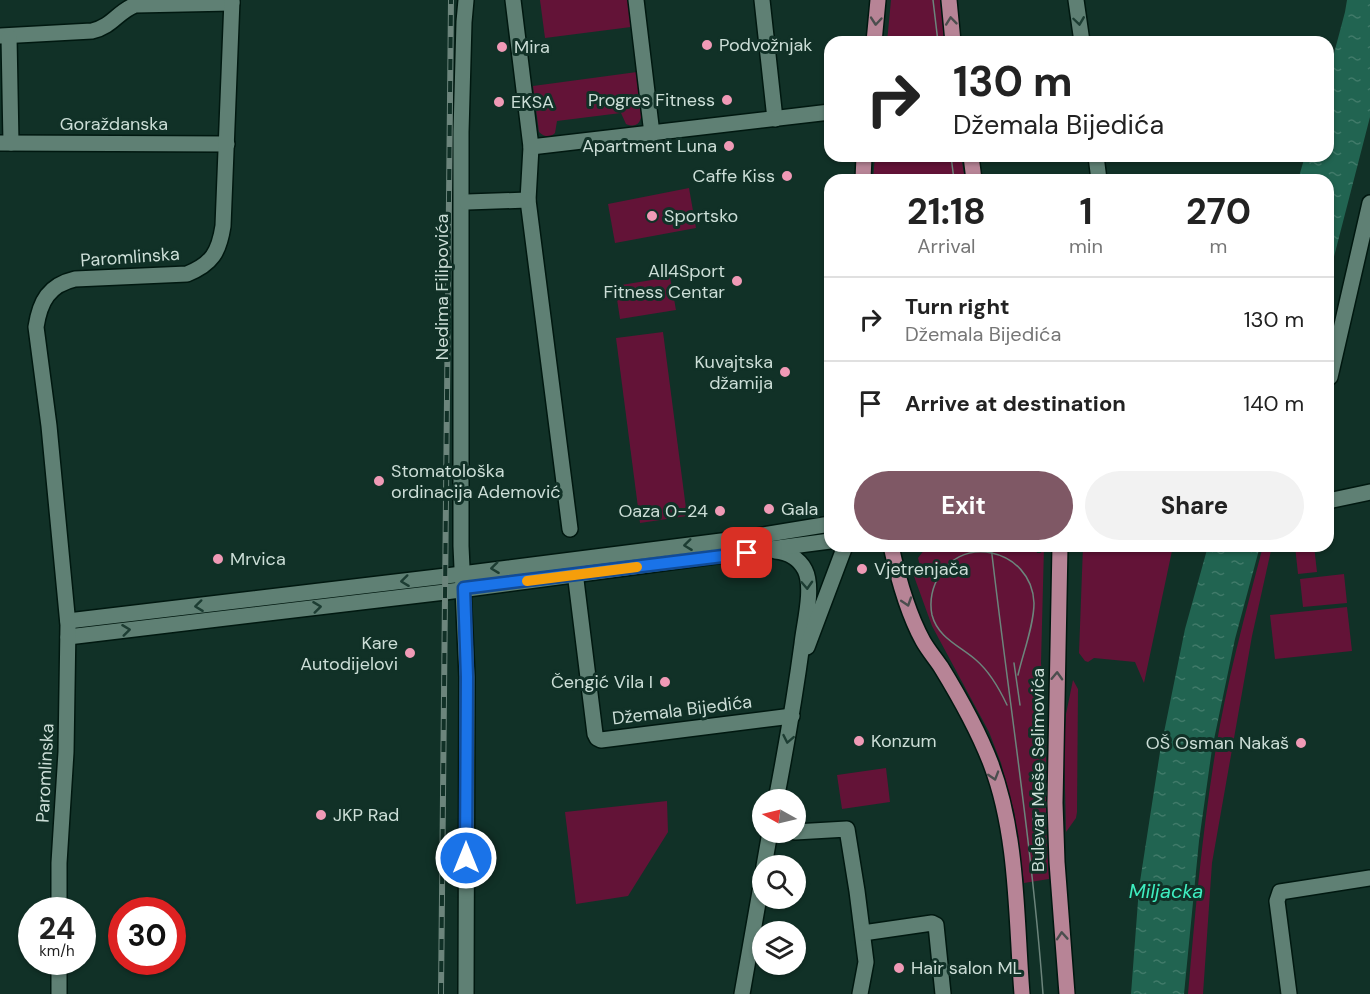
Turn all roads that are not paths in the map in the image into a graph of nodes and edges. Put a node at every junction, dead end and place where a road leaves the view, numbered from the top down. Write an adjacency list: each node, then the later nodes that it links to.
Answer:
1 (466, 0): 35 (street, Nedima Filipovića)
2 (513, 0): 18 (street)
3 (636, 0): 15 (street)
4 (762, 0): 14 (street)
5 (878, 0): 9 (main road, one-way to 9)
6 (949, 0): 10 (main road, one-way to 6)
7 (1076, 0): 11 (street, one-way to 11)
8 (232, 2): 12 (street); 17 (street, Paromlinska)
9 (875, 36)
10 (952, 36)
11 (1081, 36)
12 (5, 37): 16 (street)
13 (824, 113): 14 (street)
14 (776, 119): 15 (street)
15 (652, 134): 18 (street)
16 (6, 143): 17 (street, Goraždanska)
17 (227, 144): 36 (street, Paromlinska)
18 (531, 147): 19 (street)
19 (528, 201): 20 (street, Nedima Filipovića); 27 (street)
20 (467, 202)
21 (1370, 203): 22 (street)
22 (1334, 360)
23 (1334, 489): 24 (street)
24 (1370, 492): 25 (street)
25 (1334, 500)
26 (824, 525): 33 (street, one-way to 33)
27 (570, 529)
28 (824, 542): 29 (street)
29 (769, 551): 34 (street); 37 (street, one-way to 37)
30 (843, 552): 37 (street)
31 (893, 552): 53 (main road, Bulevar Meše Selimovića, one-way to 53)
32 (1060, 552): 54 (main road, Bulevar Meše Selimovića, one-way to 32)
33 (574, 559): 34 (street, Džemala Bijedića); 35 (street, one-way to 35)
34 (576, 575): 35 (street); 38 (street, Džemala Bijedića)
35 (463, 581): 36 (street); 48 (street, Nedima Filipovića)
36 (68, 629): 42 (street, Paromlinska)
37 (801, 661): 38 (street)
38 (792, 716): 39 (street, one-way to 39)
39 (778, 789)
40 (806, 831): 44 (street)
41 (1370, 878): 55 (street)
42 (59, 897)
43 (757, 909): 49 (street)
44 (863, 933): 45 (street); 52 (street)
45 (866, 962): 50 (street); 51 (street)
46 (59, 975): 47 (street)
47 (59, 994)
48 (466, 994)
49 (742, 994)
50 (860, 994)
51 (872, 994)
52 (943, 994)
53 (1022, 994)
54 (1067, 994)
55 (1289, 994)

